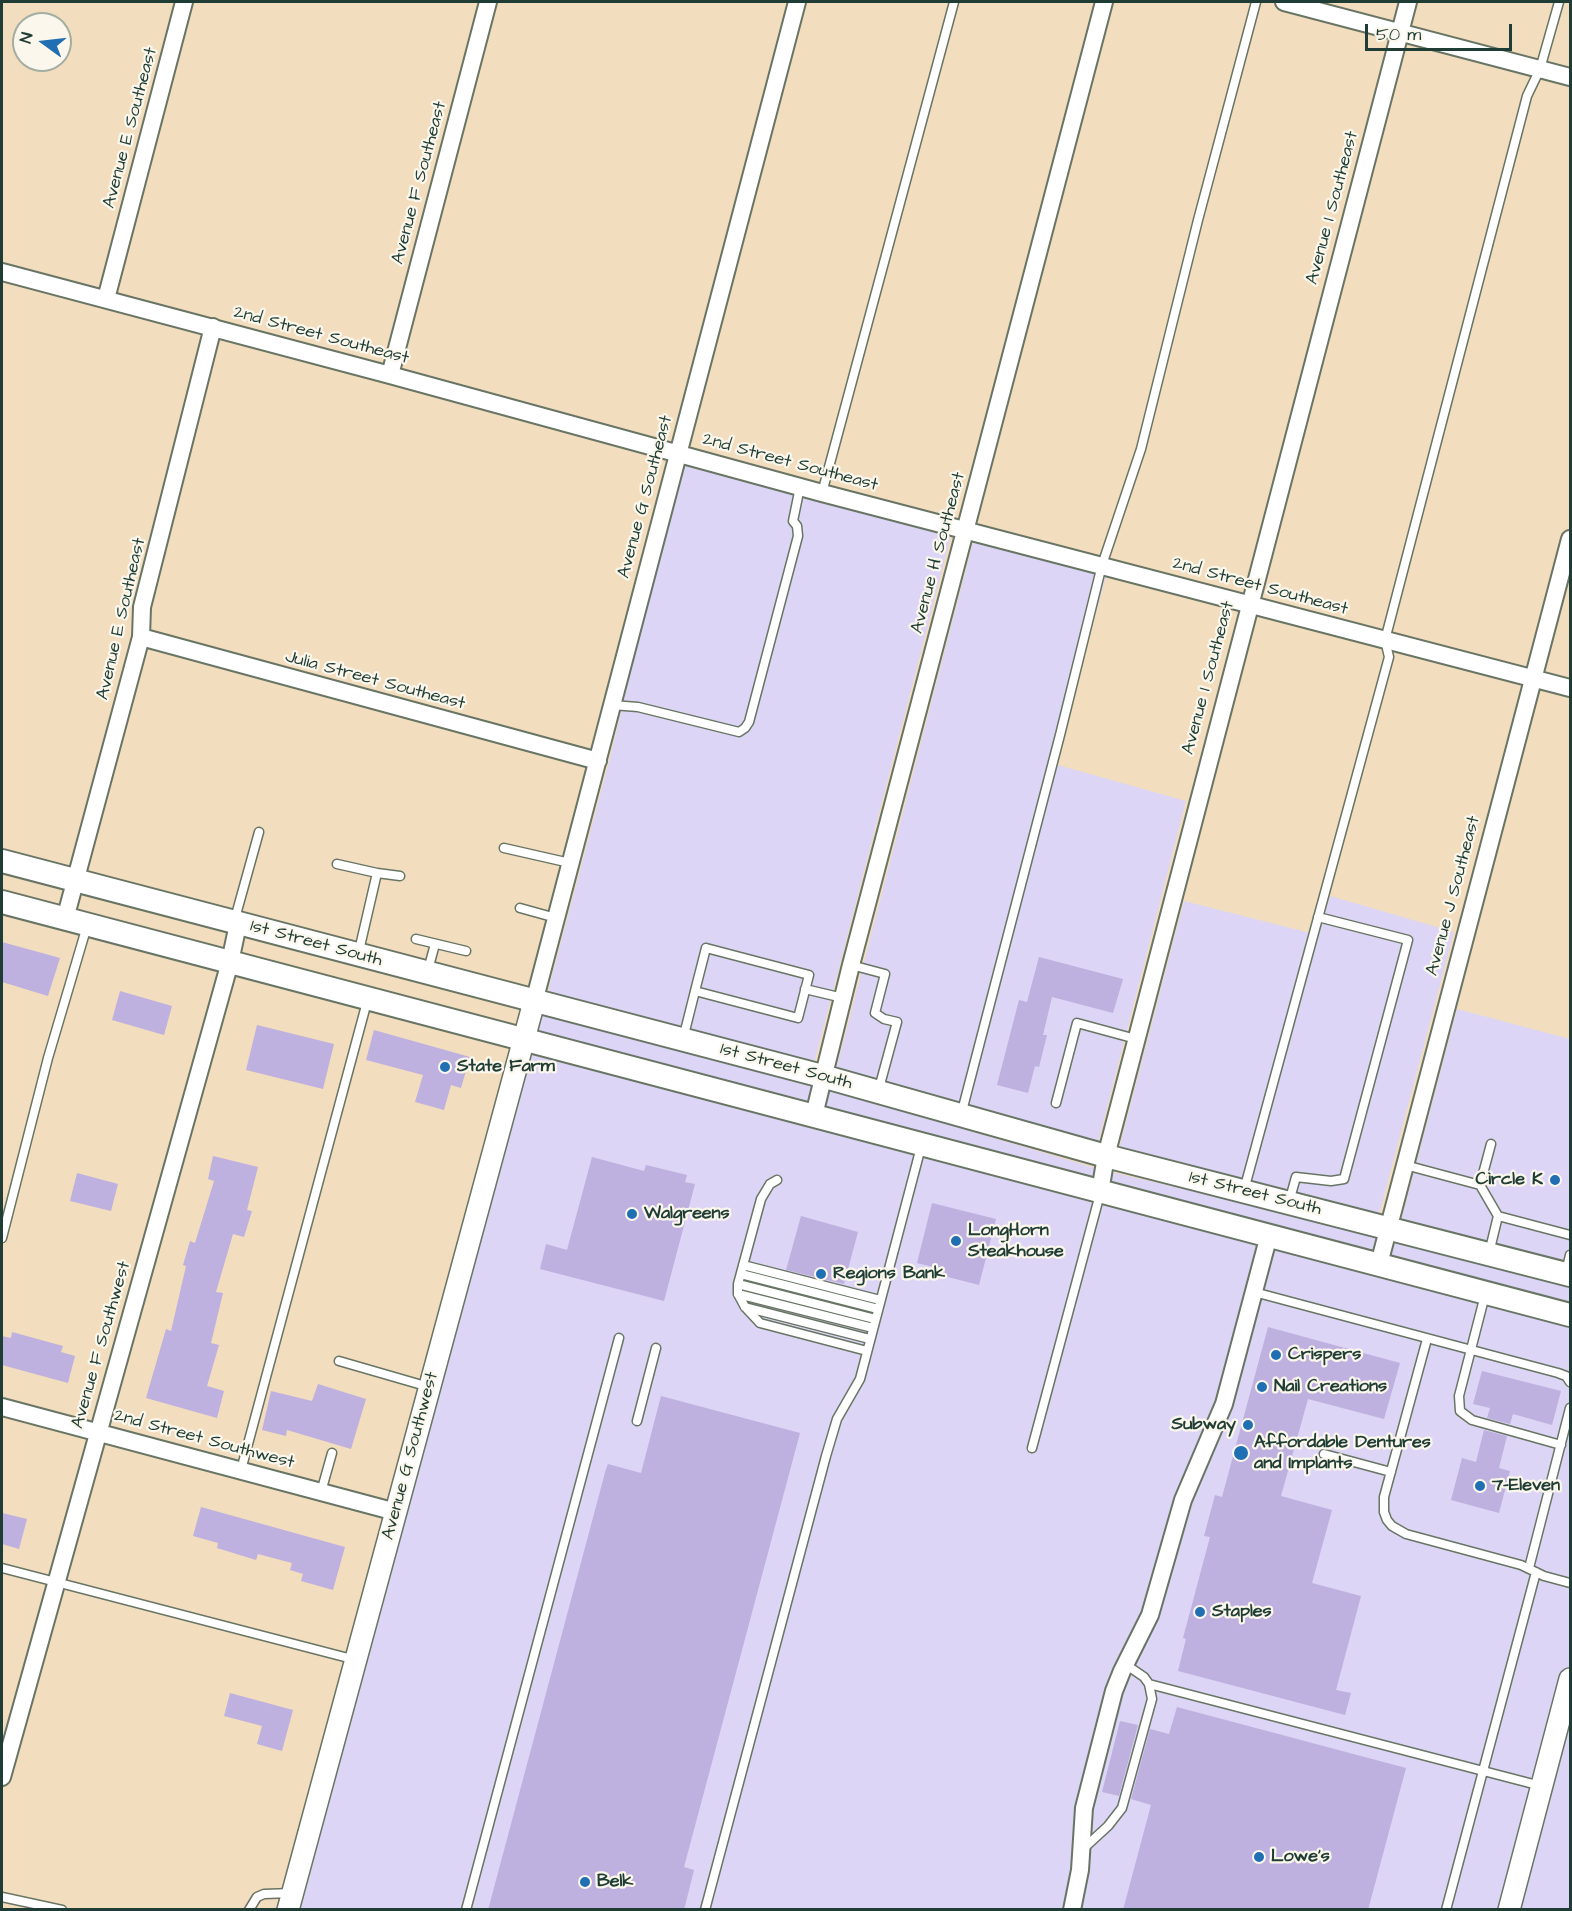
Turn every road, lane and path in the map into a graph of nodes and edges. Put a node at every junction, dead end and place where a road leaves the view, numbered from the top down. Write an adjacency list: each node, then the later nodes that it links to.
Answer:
1 (184, 2): 14 (street, Avenue E Southeast)
2 (488, 2): 16 (street, Avenue F Southeast)
3 (797, 2): 17 (street, Avenue G Southeast)
4 (954, 2): 19 (lane)
5 (1104, 2): 20 (street, Avenue H Southeast)
6 (1256, 2): 22 (lane)
7 (1284, 2): 10 (street)
8 (1408, 2): 10 (street, Avenue I Southeast)
9 (1559, 2): 11 (lane)
10 (1400, 32): 11 (street); 23 (street, Avenue I Southeast)
11 (1540, 69): 12 (street); 25 (lane)
12 (1570, 78)
13 (2, 272): 14 (street, 2nd Street Southeast)
14 (106, 299): 15 (street, 2nd Street Southeast)
15 (213, 327): 16 (street, 2nd Street Southeast); 24 (street, Avenue E Southeast)
16 (390, 375): 17 (street, 2nd Street Southeast)
17 (677, 453): 18 (street, 2nd Street Southeast); 28 (street, Avenue G Southeast)
18 (800, 487): 19 (street, 2nd Street Southeast); 28 (lane)
19 (822, 493): 20 (street, 2nd Street Southeast)
20 (965, 529): 22 (street, 2nd Street Southeast); 50 (street, Avenue H Southeast)
21 (1570, 539): 26 (street, Avenue J Southeast)
22 (1102, 565): 23 (street, 2nd Street Southeast); 64 (lane)
23 (1249, 604): 25 (street, 2nd Street Southeast); 57 (street, Avenue I Southeast)
24 (141, 637): 29 (street, Julia Street Southeast); 37 (street, Avenue E Southeast)
25 (1385, 640): 26 (street, 2nd Street Southeast); 40 (lane)
26 (1534, 679): 27 (street, 2nd Street Southeast); 68 (street, Avenue J Southeast)
27 (1570, 688)
28 (612, 705): 29 (street, Avenue G Southeast)
29 (598, 761): 33 (street, Avenue G Southeast)
30 (260, 832): 43 (lane)
31 (504, 848): 33 (lane)
32 (2, 861): 37 (main road, 1st Street South)
33 (570, 863): 41 (street, Avenue G Southeast)
34 (337, 864): 35 (lane)
35 (377, 873): 36 (lane); 48 (lane)
36 (400, 876)
37 (75, 881): 42 (street, Avenue E Southeast); 43 (main road, 1st Street South)
38 (2, 902): 42 (main road, 1st Street South)
39 (520, 908): 41 (lane)
40 (1318, 916): 72 (lane); 73 (lane)
41 (556, 918): 56 (street, Avenue G Southeast)
42 (65, 919): 44 (main road, 1st Street South)
43 (236, 923): 48 (main road, 1st Street South); 49 (street, Avenue F Southwest)
44 (87, 924): 49 (main road, 1st Street South); 78 (lane)
45 (416, 939): 46 (lane)
46 (435, 944): 47 (lane); 51 (lane)
47 (466, 951)
48 (358, 955): 51 (main road, 1st Street South)
49 (230, 962): 54 (main road, 1st Street South); 103 (street, Avenue F Southwest)
50 (851, 965): 55 (street, Avenue H Southeast); 61 (lane)
51 (427, 973): 56 (main road, 1st Street South)
52 (805, 989): 53 (lane); 53 (lane); 55 (lane)
53 (695, 991): 59 (lane)
54 (368, 997): 58 (main road, 1st Street South); 108 (lane)
55 (843, 998): 60 (street, Avenue H Southeast)
56 (534, 1002): 58 (street, Avenue G Southwest); 59 (main road, 1st Street South)
57 (1136, 1039): 62 (lane); 67 (street, Avenue I Southeast)
58 (523, 1040): 63 (main road, 1st Street South); 99 (street, Avenue G Southwest)
59 (682, 1040): 60 (main road, 1st Street South)
60 (822, 1077): 61 (main road, 1st Street South); 63 (street, Avenue H Southeast)
61 (878, 1092): 64 (main road, 1st Street South)
62 (1056, 1103)
63 (814, 1115): 65 (main road, 1st Street South)
64 (961, 1115): 67 (main road, 1st Street South)
65 (922, 1144): 71 (main road, 1st Street South); 88 (lane)
66 (1491, 1144): 70 (lane)
67 (1106, 1156): 71 (street, Avenue I Southeast); 72 (main road, 1st Street South)
68 (1404, 1165): 70 (lane); 75 (street, Avenue J Southeast)
69 (777, 1180): 82 (lane)
70 (1480, 1185): 74 (lane)
71 (1100, 1191): 76 (main road, 1st Street South); 105 (lane)
72 (1244, 1191): 73 (main road, 1st Street South)
73 (1289, 1203): 75 (main road, 1st Street South)
74 (1498, 1216): 77 (lane); 79 (lane)
75 (1387, 1228): 79 (main road, 1st Street South); 80 (street, Avenue J Southeast)
76 (1269, 1235): 80 (main road, 1st Street South); 84 (street)
77 (1570, 1235)
78 (2, 1238)
79 (1489, 1254): 81 (main road, 1st Street South)
80 (1379, 1264): 85 (main road, 1st Street South)
81 (1569, 1268)
82 (742, 1269): 83 (lane); 88 (lane)
83 (738, 1284): 86 (lane); 88 (lane)
84 (1254, 1292): 93 (lane); 117 (street)
85 (1485, 1293): 89 (main road, 1st Street South); 95 (lane)
86 (738, 1294): 87 (lane); 90 (lane)
87 (745, 1307): 92 (lane); 96 (lane)
88 (878, 1309): 90 (lane)
89 (1570, 1315)
90 (873, 1328): 92 (lane)
91 (619, 1338): 129 (lane)
92 (870, 1339): 96 (lane)
93 (1427, 1339): 95 (lane); 109 (lane)
94 (656, 1348): 102 (lane)
95 (1470, 1350): 98 (lane); 104 (lane)
96 (867, 1351): 130 (lane)
97 (339, 1361): 99 (lane)
98 (1570, 1382)
99 (430, 1387): 111 (street, Avenue G Southwest)
100 (2, 1407): 103 (street, 2nd Street Southwest)
101 (1570, 1408): 104 (lane)
102 (637, 1421)
103 (98, 1432): 108 (street, 2nd Street Southwest); 114 (street, Avenue F Southwest)
104 (1561, 1445): 113 (lane)
105 (1032, 1449)
106 (332, 1453): 110 (lane)
107 (1324, 1454): 109 (lane)
108 (241, 1470): 110 (street, 2nd Street Southwest)
109 (1391, 1472): 113 (lane)
110 (321, 1492): 111 (street, 2nd Street Southwest)
111 (396, 1512): 116 (street, Avenue G Southwest)
112 (2, 1568): 114 (lane)
113 (1532, 1570): 115 (lane); 121 (lane)
114 (57, 1583): 116 (lane); 120 (street, Avenue F Southwest)
115 (1570, 1584)
116 (356, 1660): 126 (street, Avenue G Southwest)
117 (1125, 1664): 118 (lane); 124 (street)
118 (1149, 1684): 121 (lane); 124 (lane)
119 (1570, 1685): 123 (street)
120 (4, 1759): 122 (street, Avenue F Southwest)
121 (1483, 1771): 123 (lane); 132 (lane)
122 (2, 1777)
123 (1542, 1787): 133 (street)
124 (1081, 1851): 131 (street)
125 (2, 1897): 127 (lane)
126 (290, 1901): 128 (lane)
127 (62, 1910)
128 (249, 1910)
129 (466, 1910)
130 (705, 1910)
131 (1072, 1910)
132 (1446, 1910)
133 (1509, 1910)

